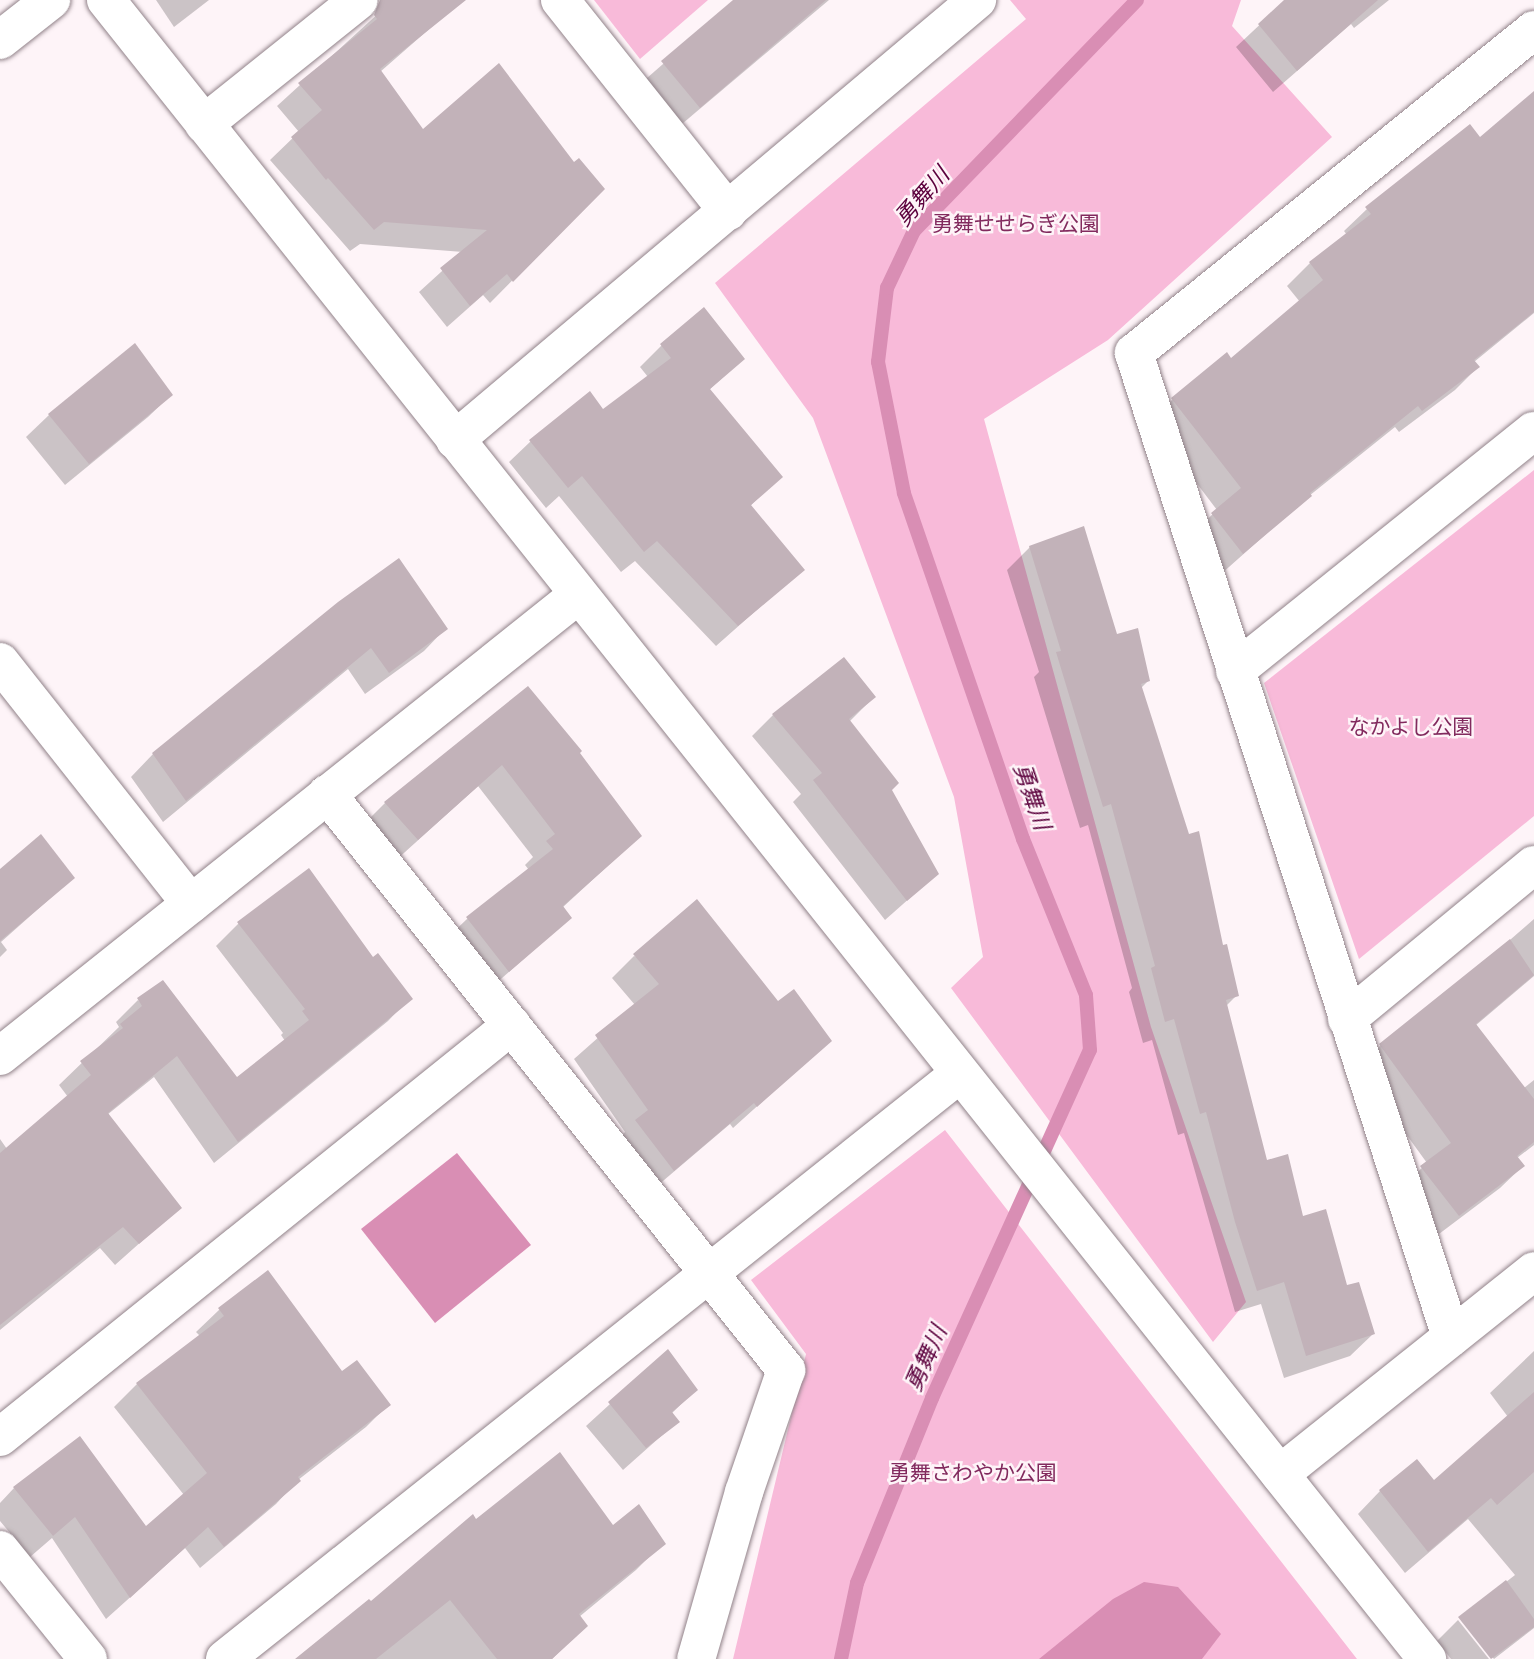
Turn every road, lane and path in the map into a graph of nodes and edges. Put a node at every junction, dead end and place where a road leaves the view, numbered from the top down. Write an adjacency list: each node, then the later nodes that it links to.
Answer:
1 (51, 0): 7 (street)
2 (106, 0): 8 (street)
3 (359, 0): 8 (street)
4 (560, 0): 9 (street)
5 (977, 0): 9 (street)
6 (1534, 30): 14 (street)
7 (0, 40)
8 (204, 124): 11 (street)
9 (728, 211): 11 (street)
10 (1534, 431): 14 (street)
11 (455, 440): 12 (street)
12 (578, 594): 15 (street); 21 (street)
13 (0, 662): 17 (street)
14 (1235, 671): 18 (street)
15 (327, 794): 17 (street); 19 (street)
16 (1534, 865): 18 (street)
17 (191, 904): 20 (street)
18 (1347, 1020): 24 (street)
19 (512, 1025): 23 (street); 25 (street)
20 (0, 1056)
21 (958, 1074): 23 (street); 26 (street)
22 (1534, 1271): 24 (street)
23 (710, 1272): 29 (street); 30 (street)
24 (1451, 1337): 26 (street)
25 (0, 1437)
26 (1280, 1474): 31 (street)
27 (0, 1550): 28 (street)
28 (88, 1659)
29 (225, 1659)
30 (696, 1659)
31 (1427, 1659)

